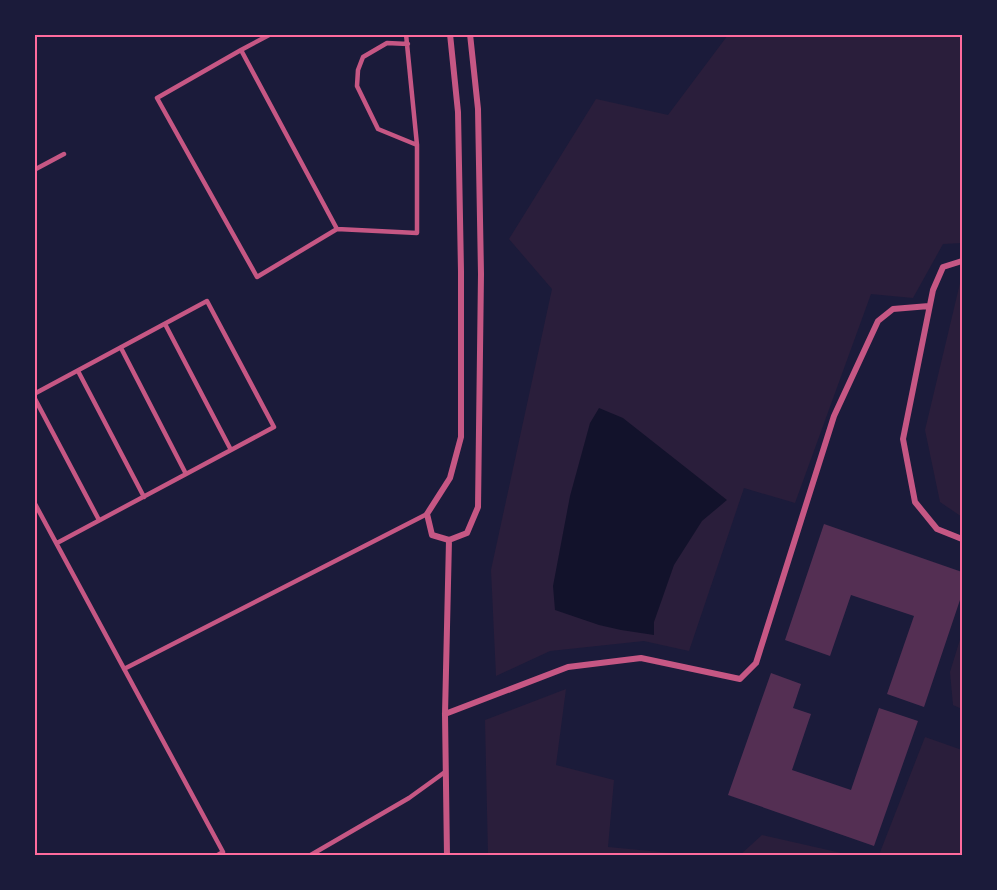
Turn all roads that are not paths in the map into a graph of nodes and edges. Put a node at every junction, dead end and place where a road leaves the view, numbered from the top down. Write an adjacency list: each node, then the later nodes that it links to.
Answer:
1 (271, 34): 6 (lane)
2 (406, 34): 5 (lane)
3 (450, 34): 21 (street)
4 (470, 34): 24 (street)
5 (408, 44): 7 (lane); 7 (lane)
6 (242, 50): 10 (lane); 10 (lane)
7 (417, 145): 10 (lane)
8 (64, 154): 9 (lane)
9 (34, 170)
10 (337, 229)
11 (963, 261): 12 (street)
12 (929, 306): 23 (street); 27 (street)
13 (165, 324): 14 (lane); 17 (lane); 17 (lane)
14 (120, 348): 15 (lane); 18 (lane)
15 (78, 371): 16 (lane); 19 (lane)
16 (34, 395): 22 (lane)
17 (231, 450): 18 (lane)
18 (186, 474): 19 (lane)
19 (144, 497): 22 (lane)
20 (34, 502): 25 (lane)
21 (428, 514): 24 (street); 26 (lane)
22 (99, 520): 25 (lane)
23 (963, 539)
24 (449, 540): 27 (street)
25 (57, 543): 26 (lane)
26 (124, 669): 29 (lane)
27 (445, 714): 28 (street)
28 (446, 772): 30 (lane); 31 (street)
29 (216, 855)
30 (309, 855)
31 (447, 855)

